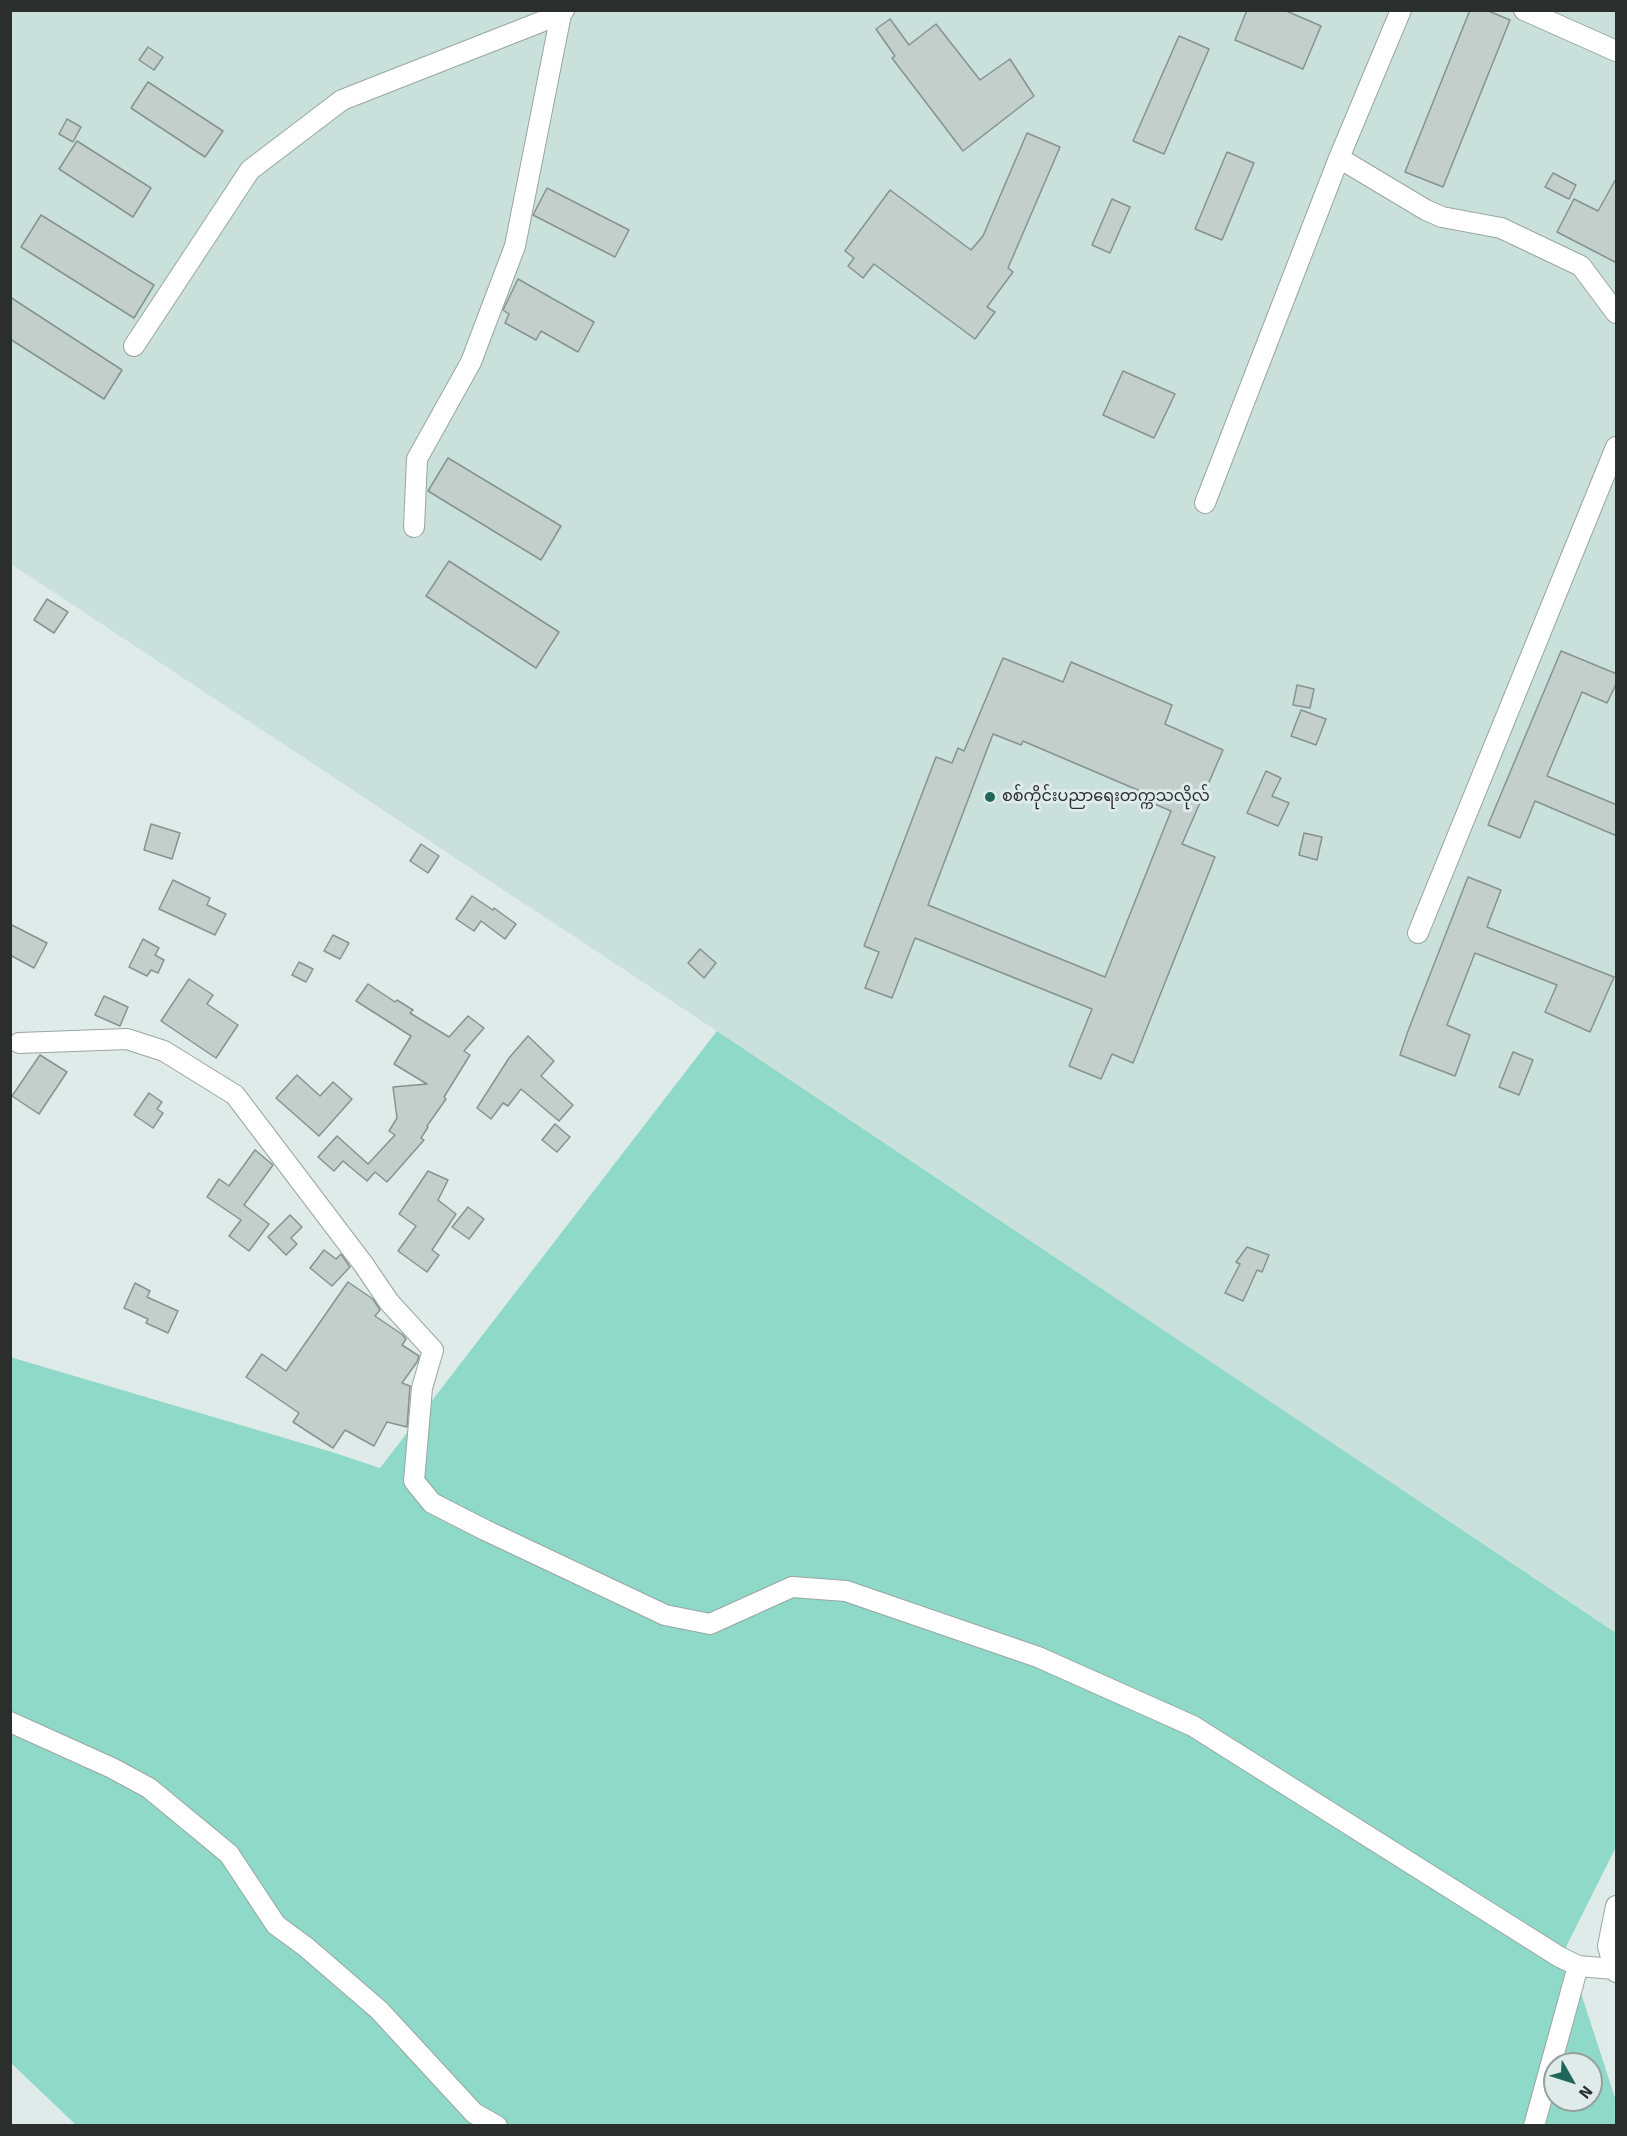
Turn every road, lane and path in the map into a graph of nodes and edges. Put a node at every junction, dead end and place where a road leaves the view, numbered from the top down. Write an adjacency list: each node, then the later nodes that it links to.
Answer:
1 (1401, 10): 5 (street)
2 (1524, 10): 4 (street)
3 (562, 12): 7 (street); 10 (street)
4 (1617, 51)
5 (1339, 158): 6 (street); 9 (street)
6 (1617, 314)
7 (134, 346)
8 (1617, 447): 11 (street)
9 (1205, 503)
10 (414, 527)
11 (1418, 933)
12 (19, 1043): 15 (street)
13 (10, 1722): 17 (street)
14 (1617, 1906): 16 (street)
15 (1578, 1966): 16 (street); 18 (street)
16 (1615, 1970)
17 (497, 2126)
18 (1534, 2126)

